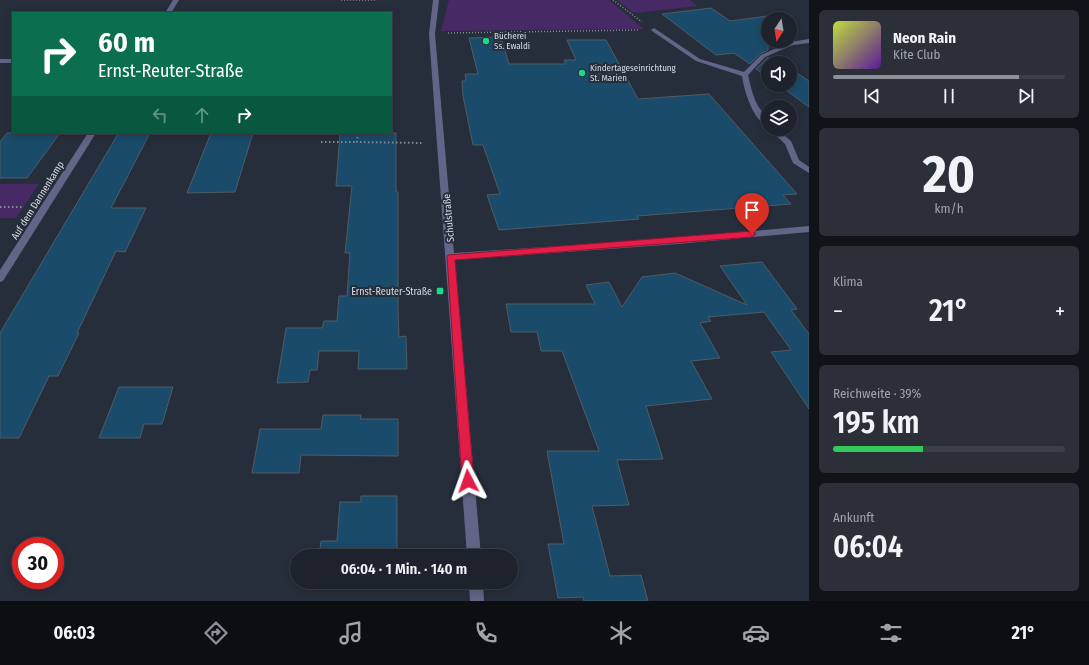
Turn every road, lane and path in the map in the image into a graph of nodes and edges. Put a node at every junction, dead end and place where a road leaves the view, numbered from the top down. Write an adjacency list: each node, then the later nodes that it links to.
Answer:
1 (176, 0): 7 (street)
2 (341, 0): 3 (path)
3 (371, 0): 4 (path)
4 (375, 0)
5 (436, 0): 9 (street, Schulstraße)
6 (613, 0): 8 (path)
7 (169, 12)
8 (654, 30): 9 (path); 13 (street)
9 (432, 34): 20 (street, Schulstraße)
10 (809, 40): 13 (street)
11 (0, 61): 12 (street)
12 (12, 61)
13 (745, 75): 14 (street)
14 (761, 117)
15 (91, 134): 24 (street, Auf dem Dannenkamp)
16 (358, 134): 19 (path)
17 (781, 136): 21 (street)
18 (321, 142): 19 (path)
19 (357, 142): 20 (path)
20 (442, 143): 23 (street, Schulstraße)
21 (809, 171)
22 (809, 229): 23 (street)
23 (451, 257): 25 (street, Schulstraße)
24 (0, 278)
25 (473, 549)
26 (476, 589): 27 (street)
27 (477, 601)

